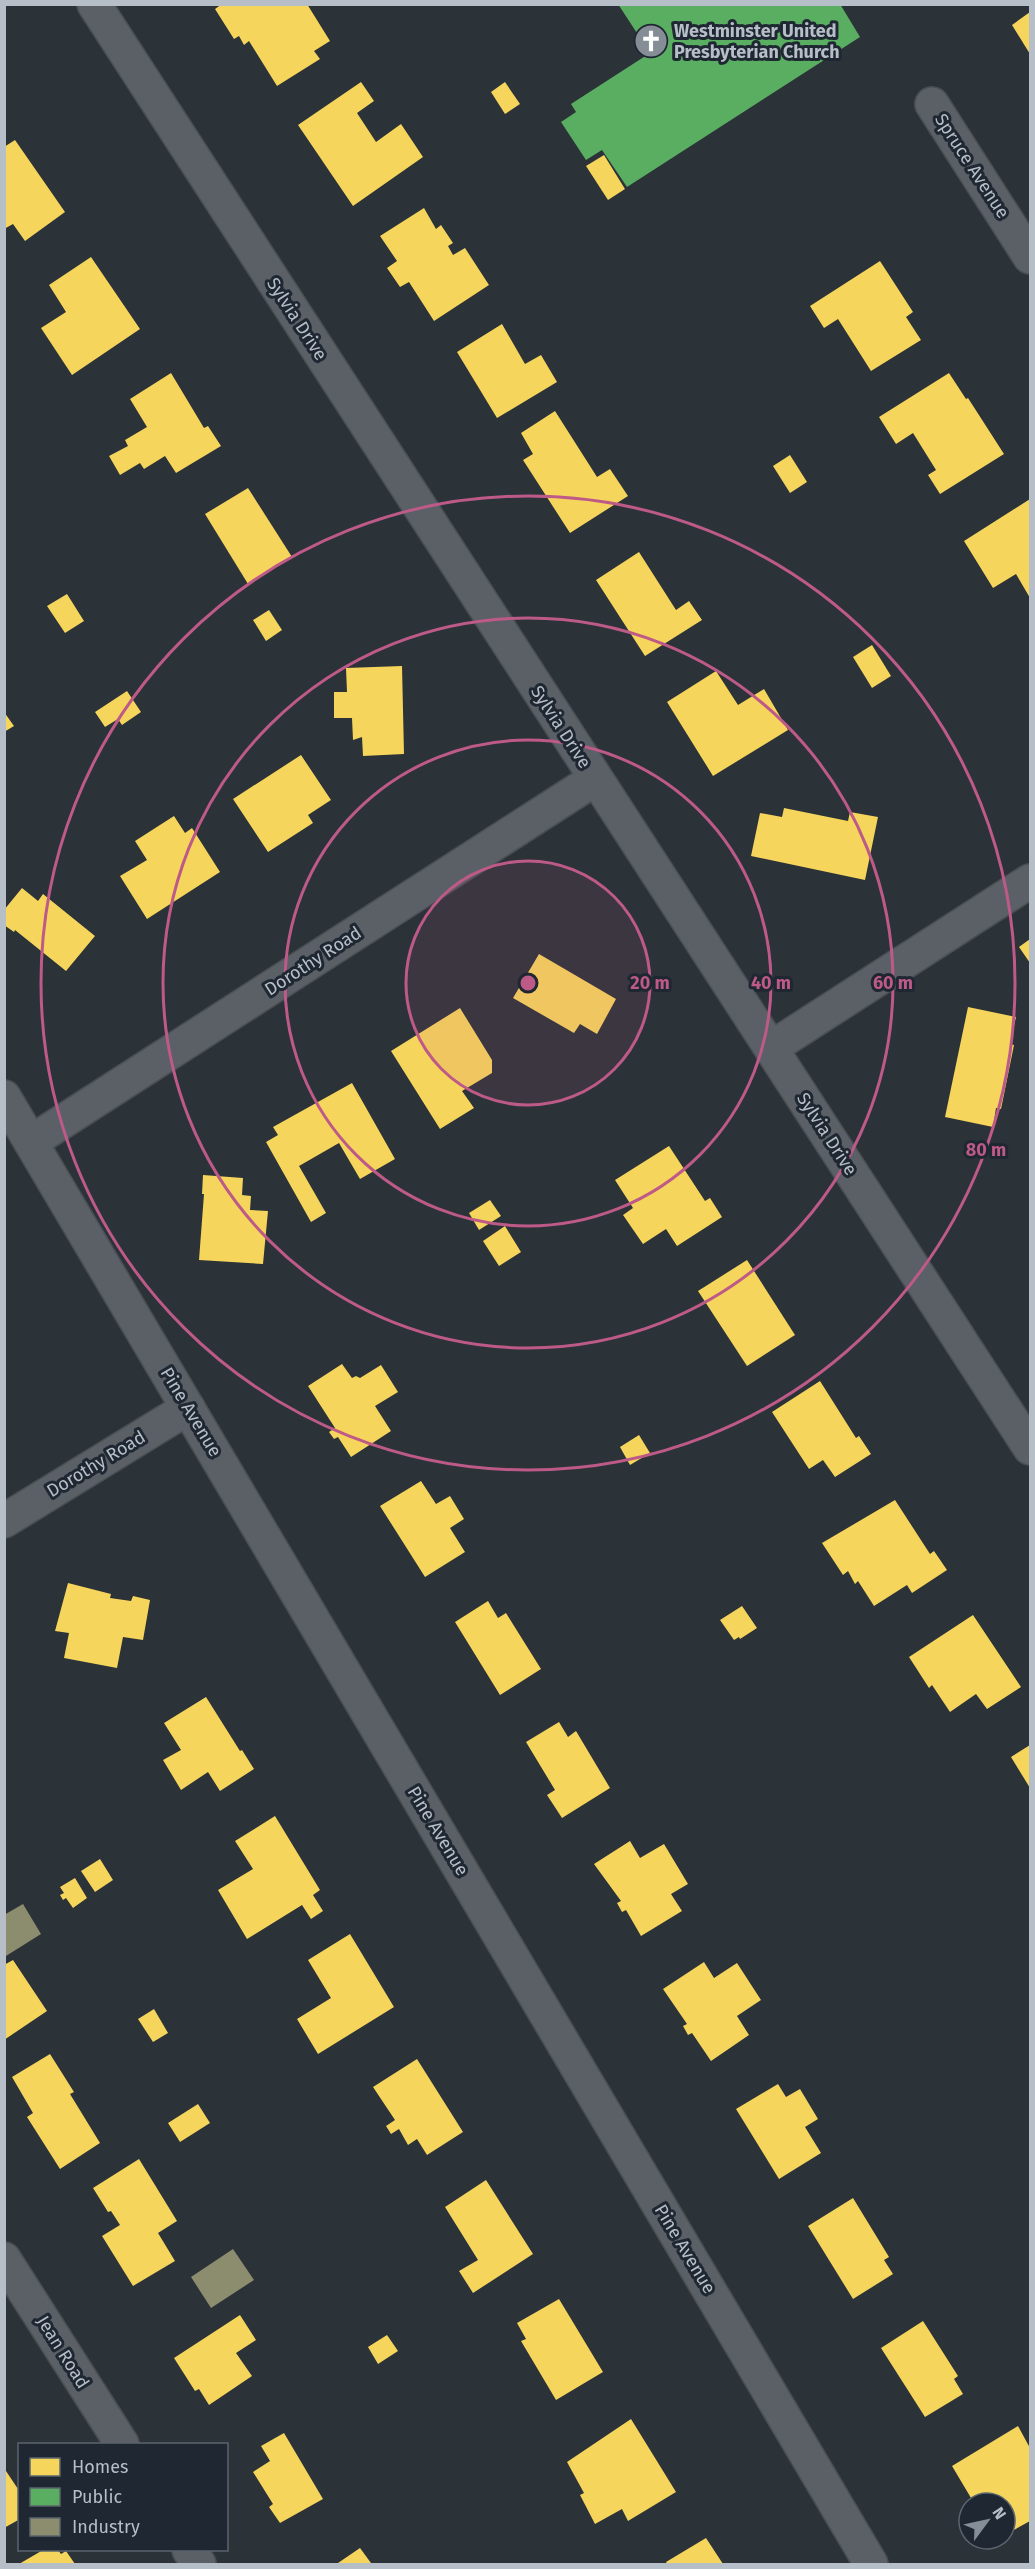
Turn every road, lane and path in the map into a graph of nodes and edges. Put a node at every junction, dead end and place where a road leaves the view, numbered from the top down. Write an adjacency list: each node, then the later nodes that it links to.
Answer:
1 (94, 4): 4 (street, Sylvia Drive)
2 (932, 104): 3 (street, Spruce Avenue)
3 (1030, 257)
4 (595, 779): 6 (street, Sylvia Drive); 8 (street, Dorothy Road)
5 (1030, 881): 6 (street)
6 (771, 1048): 10 (street, Sylvia Drive)
7 (4, 1097): 8 (street, Pine Avenue)
8 (31, 1142): 9 (street, Pine Avenue)
9 (188, 1408): 11 (street, Dorothy Road); 16 (street, Pine Avenue)
10 (1030, 1448)
11 (4, 1521)
12 (4, 2259): 13 (street, Jean Road)
13 (121, 2443)
14 (190, 2551): 15 (street)
15 (199, 2565)
16 (871, 2565)

